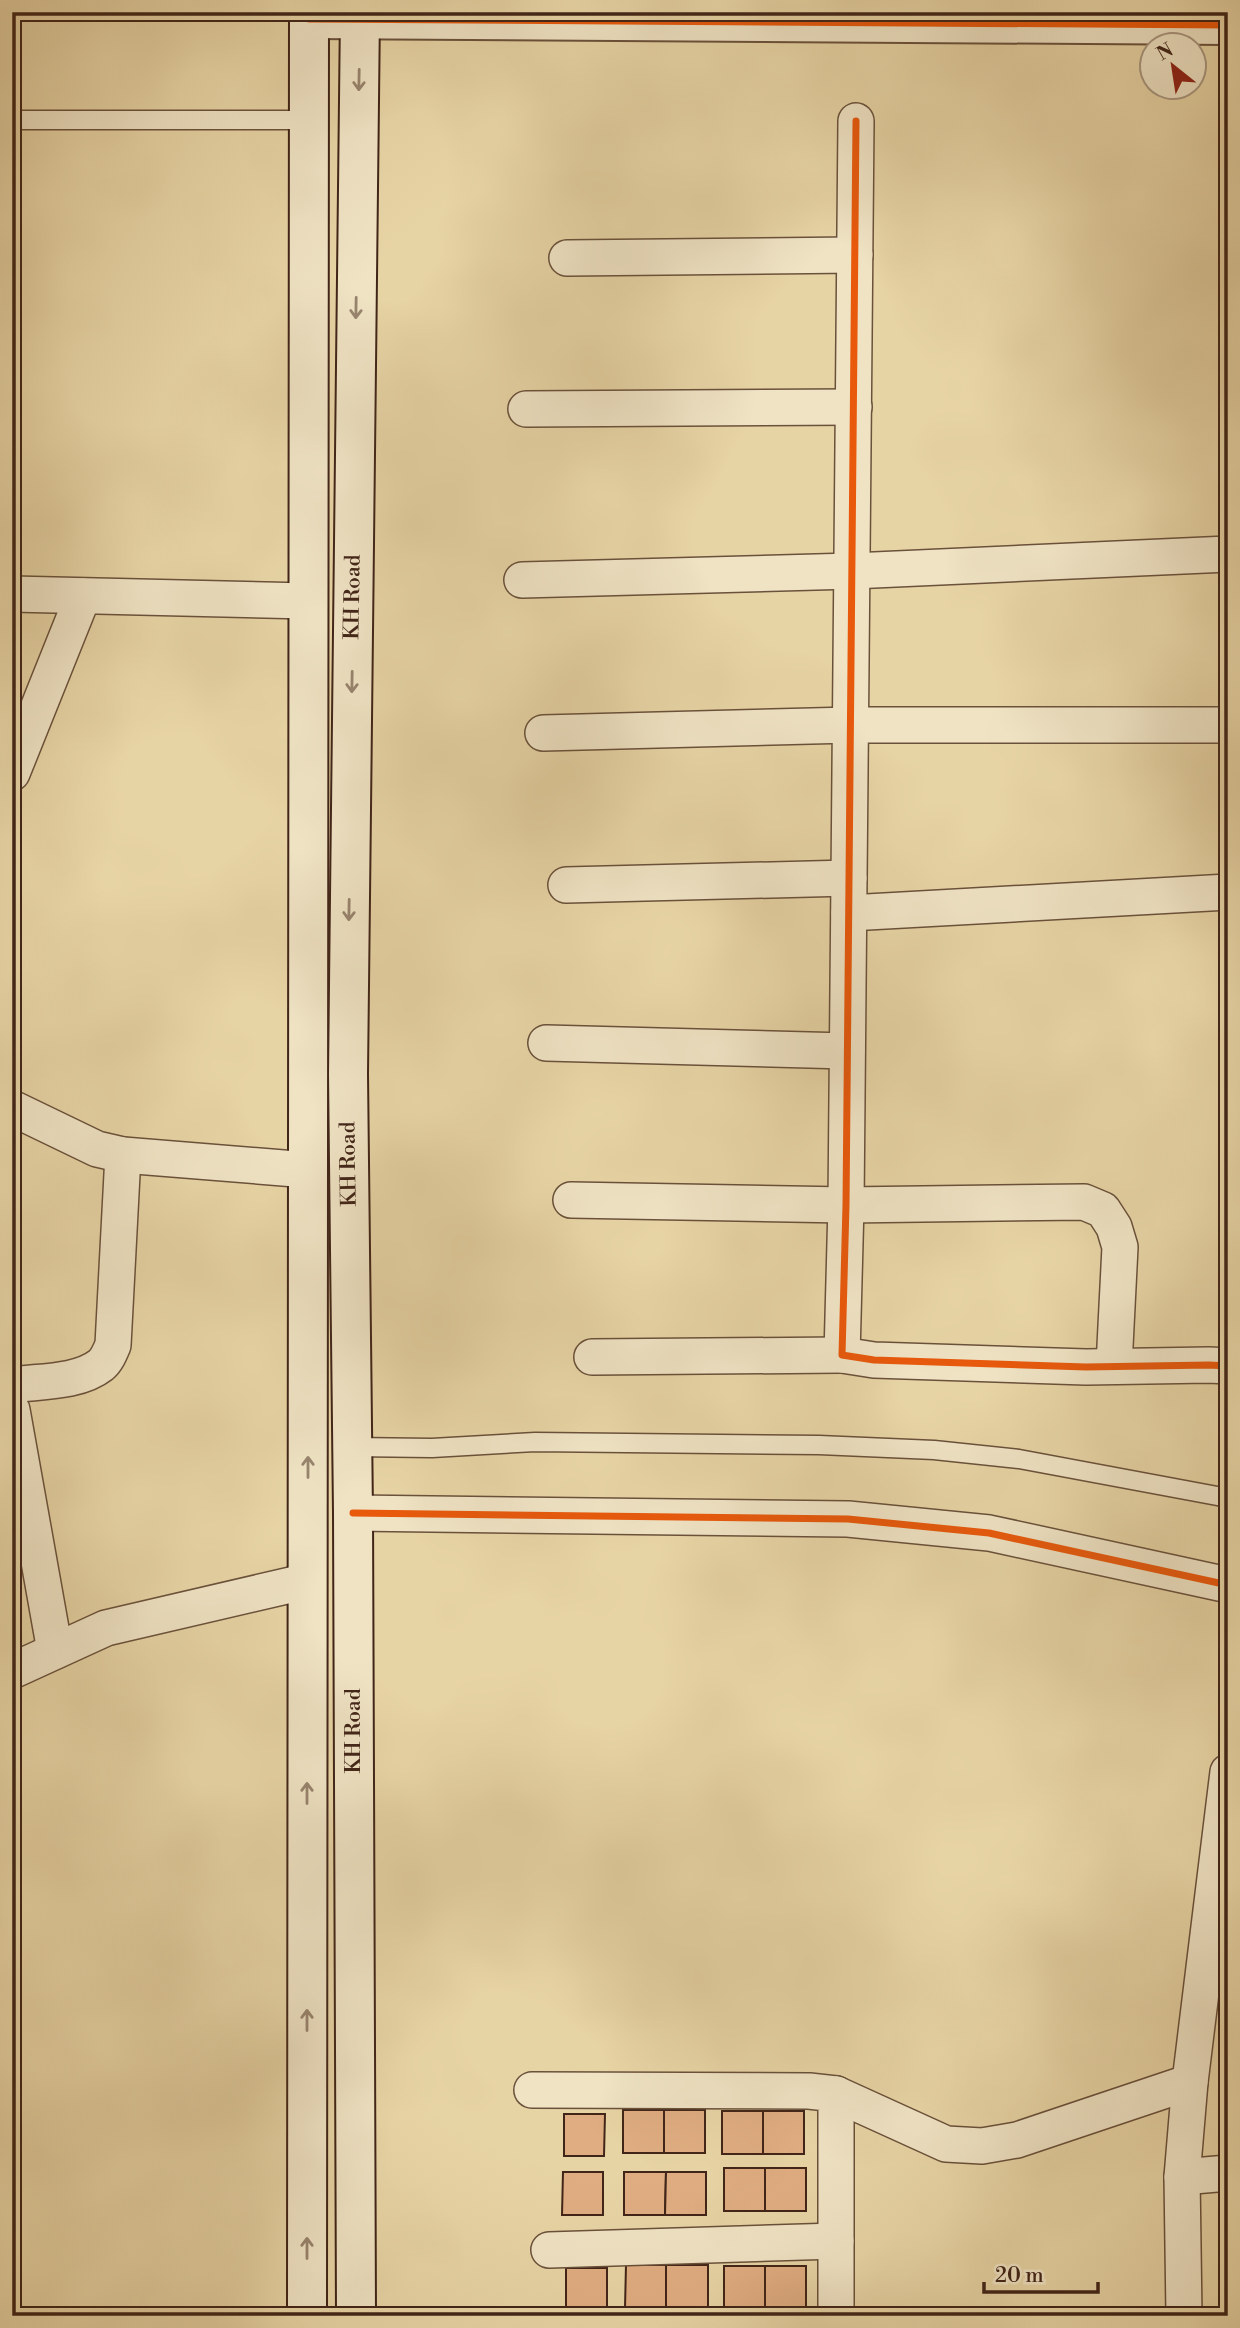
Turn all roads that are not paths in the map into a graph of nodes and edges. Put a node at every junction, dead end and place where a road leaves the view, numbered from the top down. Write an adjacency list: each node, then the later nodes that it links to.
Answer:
1 (309, 16): 2 (main road); 5 (main road, KH Road)
2 (360, 16): 3 (main road); 38 (main road, KH Road, one-way to 38)
3 (1228, 25)
4 (12, 120): 5 (lane)
5 (309, 120): 16 (main road, KH Road)
6 (856, 121): 7 (street)
7 (855, 255): 8 (street); 9 (street)
8 (567, 258)
9 (854, 407): 10 (street); 12 (street)
10 (526, 408)
11 (1228, 554): 12 (street)
12 (852, 571): 13 (street); 17 (street)
13 (522, 580)
14 (12, 594): 15 (street)
15 (83, 596): 16 (street); 20 (street)
16 (308, 601): 29 (main road, KH Road)
17 (851, 725): 18 (street); 19 (street); 21 (street)
18 (1228, 725)
19 (543, 733)
20 (12, 773)
21 (849, 878): 22 (street); 24 (street)
22 (566, 885)
23 (1228, 892): 24 (street)
24 (849, 913): 26 (street)
25 (546, 1043): 26 (street)
26 (847, 1051): 31 (street)
27 (12, 1108): 28 (street)
28 (123, 1155): 29 (street); 36 (street)
29 (308, 1170): 40 (main road, KH Road, one-way to 29)
30 (571, 1200): 31 (street)
31 (846, 1205): 32 (street); 34 (street)
32 (842, 1355): 33 (street); 34 (street)
33 (592, 1357)
34 (1114, 1366): 35 (street)
35 (1228, 1366)
36 (12, 1385)
37 (12, 1410): 44 (street)
38 (352, 1447): 39 (lane); 41 (main road, KH Road)
39 (1228, 1498)
40 (308, 1513): 41 (main road); 42 (main road, KH Road)
41 (353, 1513): 43 (street); 55 (main road, KH Road)
42 (308, 1581): 44 (street); 54 (main road, KH Road, one-way to 42)
43 (1228, 1585)
44 (55, 1651): 45 (street)
45 (12, 1671)
46 (1228, 1772): 47 (street)
47 (1190, 2082): 49 (street); 51 (street)
48 (532, 2091): 49 (street)
49 (836, 2094): 52 (street)
50 (1228, 2173): 51 (street)
51 (1182, 2177): 57 (street)
52 (836, 2241): 53 (street); 56 (street)
53 (549, 2250)
54 (307, 2316)
55 (356, 2316)
56 (836, 2316)
57 (1184, 2316)

